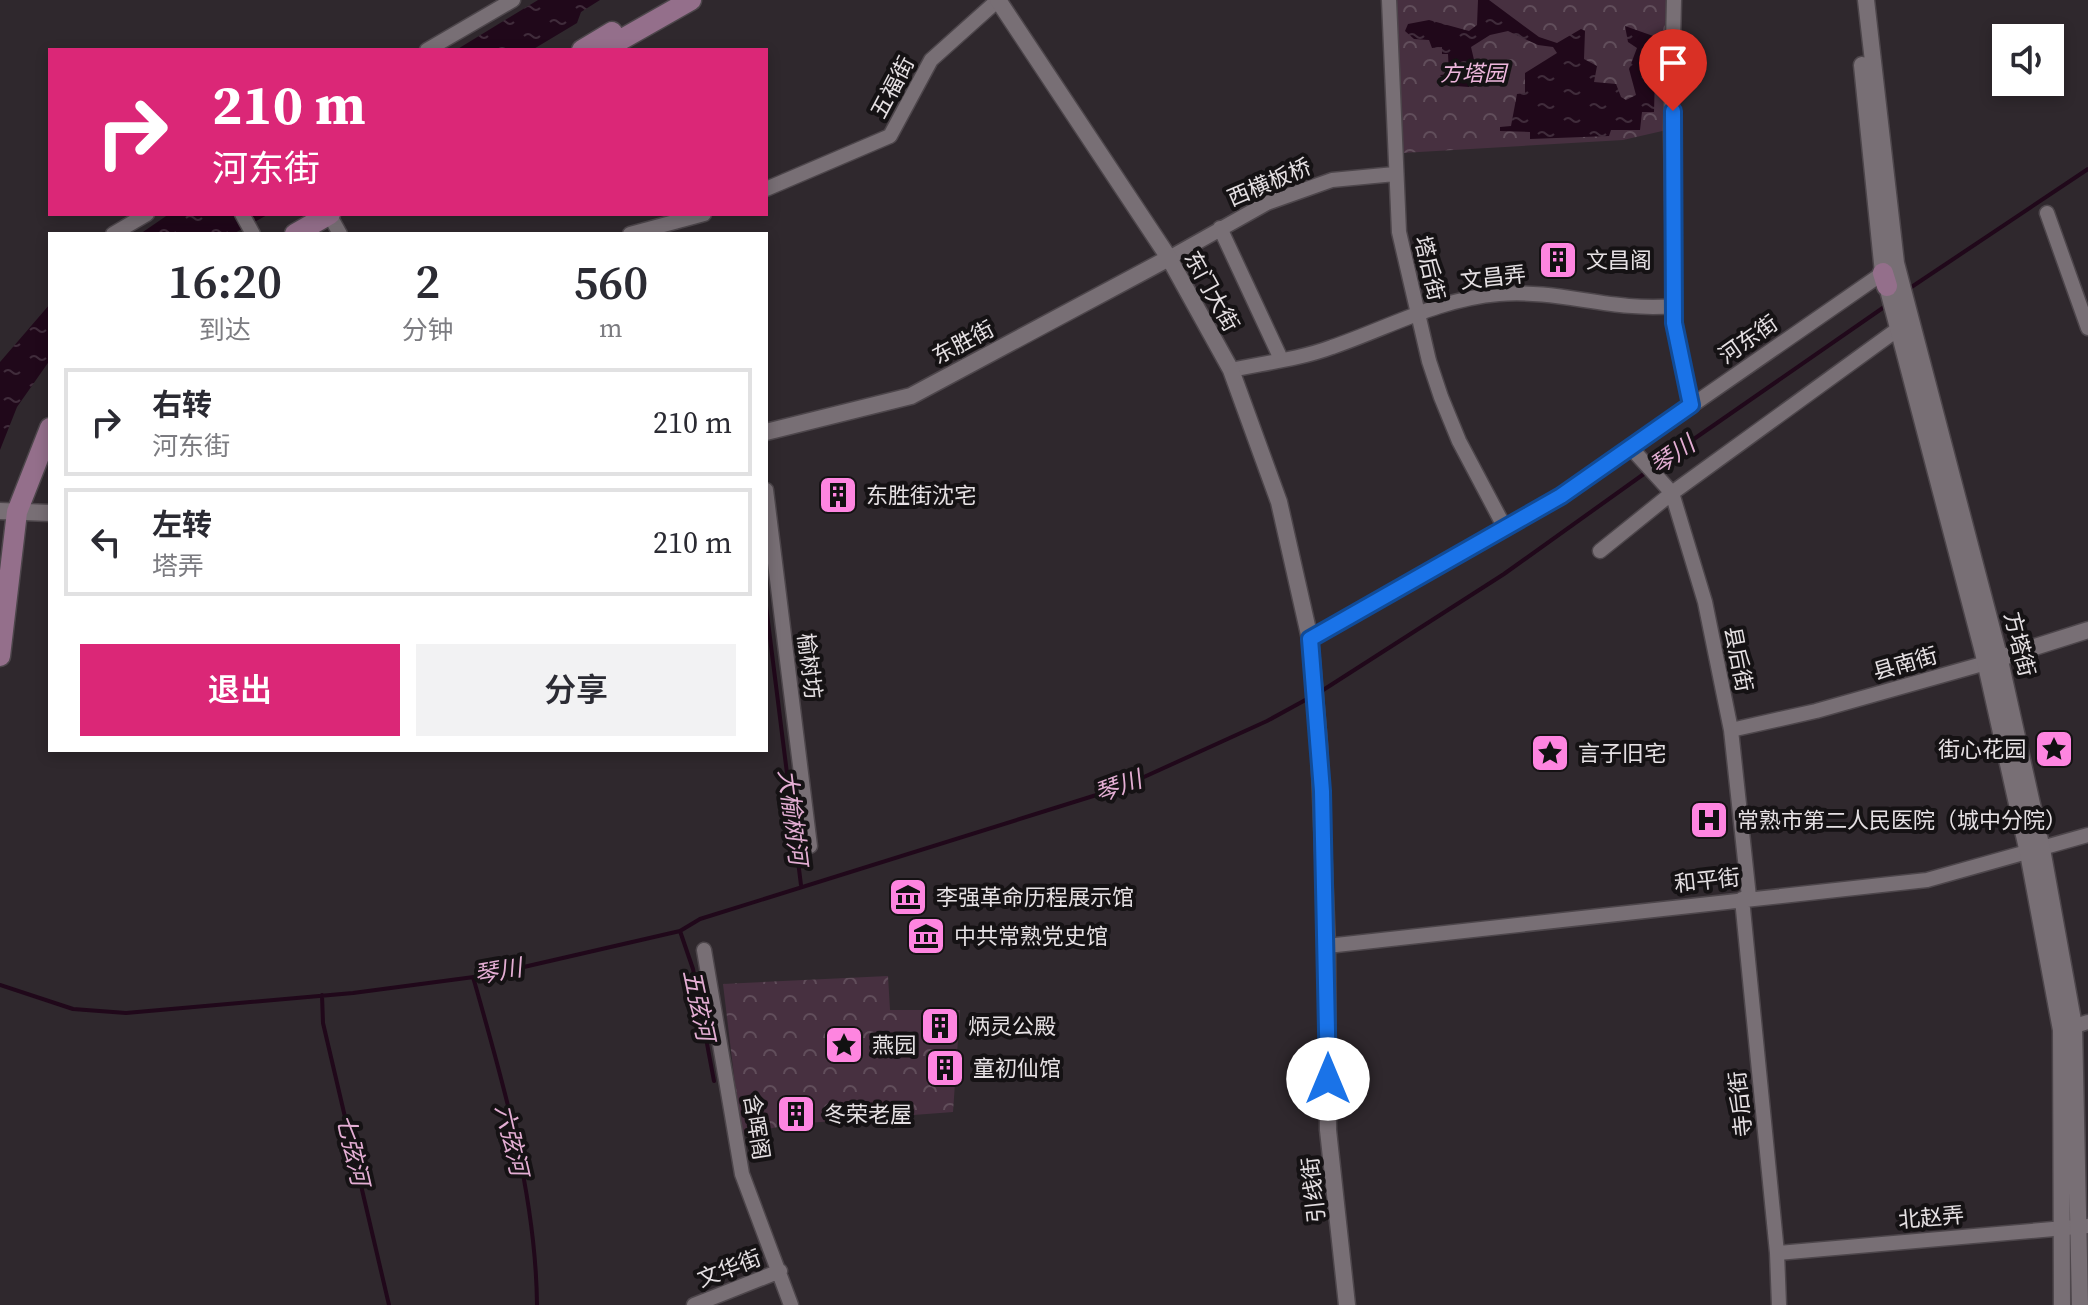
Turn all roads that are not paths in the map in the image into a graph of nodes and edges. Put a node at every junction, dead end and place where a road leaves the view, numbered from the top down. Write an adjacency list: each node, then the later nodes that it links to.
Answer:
1 (513, 0): 10 (street)
2 (668, 0): 9 (main road)
3 (691, 0): 9 (main road)
4 (998, 0): 13 (street, 五福街); 24 (street, 东门大街)
5 (1389, 0): 12 (street, 塔后街)
6 (1674, 0): 26 (street)
7 (1855, 0): 25 (street, 方塔街)
8 (1866, 0): 25 (street, 方塔街)
9 (616, 42): 11 (main road)
10 (430, 48)
11 (590, 48)
12 (1395, 174): 19 (street, 西横板桥); 27 (street, 塔后街)
13 (768, 188)
14 (2047, 213): 29 (street)
15 (144, 216): 20 (street)
16 (306, 216): 21 (main road)
17 (326, 216): 22 (main road)
18 (693, 216): 23 (street)
19 (1220, 228): 24 (street, 西横板桥); 30 (street)
20 (116, 232)
21 (279, 232)
22 (298, 232)
23 (637, 232)
24 (1169, 258): 31 (street, 东门大街); 35 (street, 东胜街)
25 (1890, 279): 28 (street, 方塔街); 32 (street, 河东街)
26 (1674, 306): 27 (street, 文昌弄); 32 (street)
27 (1417, 311): 30 (street, 文昌弄); 41 (street, 塔后街)
28 (1900, 317): 37 (street); 47 (street, 方塔街); 47 (street, 方塔街)
29 (2088, 328)
30 (1281, 359): 31 (street, 文昌弄)
31 (1231, 370): 45 (street, 东门大街)
32 (1691, 405): 36 (street, 河东街)
33 (48, 412): 39 (main road)
34 (48, 432): 39 (main road)
35 (768, 432)
36 (1632, 449): 37 (street, 县后街); 41 (street, 河东街)
37 (1672, 493): 42 (street); 48 (street, 县后街)
38 (768, 506): 50 (street, 榆树坊)
39 (8, 512): 40 (street); 43 (main road); 46 (main road)
40 (48, 513)
41 (1505, 528): 45 (street, 河东街)
42 (1600, 551)
43 (0, 582)
44 (2088, 630): 47 (street, 县南街)
45 (1310, 639): 53 (street, 引线街)
46 (0, 656)
47 (1992, 660): 48 (street, 县南街); 51 (street, 方塔街)
48 (1731, 730): 52 (street, 县后街)
49 (2088, 835): 51 (street, 和平街)
50 (810, 846)
51 (2035, 851): 52 (street, 和平街); 55 (street, 方塔街)
52 (1746, 898): 53 (street, 和平街); 57 (street, 寺后街)
53 (1327, 946): 61 (street, 引线街)
54 (704, 950): 58 (street, 含晖阁)
55 (2074, 1026): 56 (street, 方塔街)
56 (2076, 1227): 57 (street, 北赵弄); 63 (street, 方塔街); 64 (street, 方塔街)
57 (1777, 1253): 62 (street, 寺后街)
58 (780, 1271): 59 (street, 文华街); 60 (street, 含晖阁)
59 (694, 1305)
60 (791, 1305)
61 (1347, 1305)
62 (1779, 1305)
63 (2062, 1305)
64 (2080, 1305)

